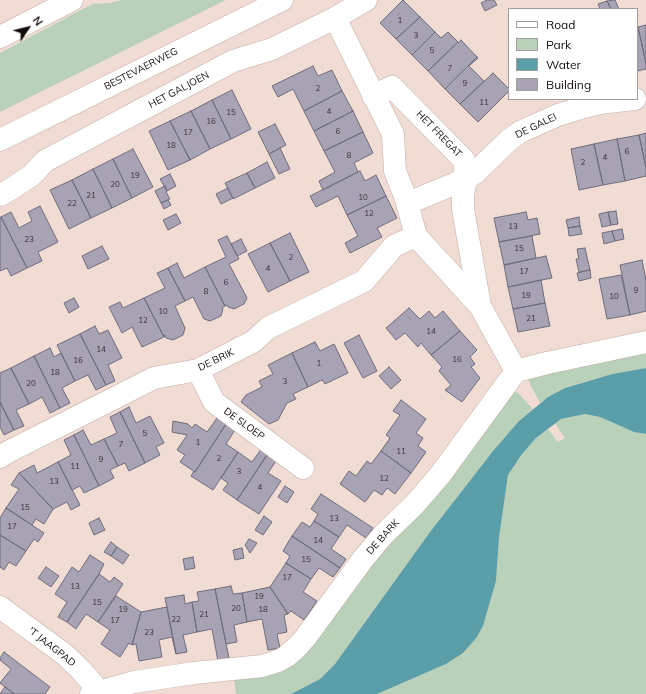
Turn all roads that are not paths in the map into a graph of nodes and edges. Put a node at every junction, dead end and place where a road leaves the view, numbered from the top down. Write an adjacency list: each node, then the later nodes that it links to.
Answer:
1 (72, 0): 5 (street)
2 (282, 0): 8 (street, BESTEVAERWEG)
3 (366, 0): 4 (street, HET GALJOEN)
4 (335, 18): 6 (street, HET FREGAT); 10 (street, HET GALJOEN)
5 (0, 37)
6 (373, 96): 9 (street, HET FREGAT); 11 (street, HET FREGAT)
7 (627, 100): 9 (street, DE GALEI)
8 (0, 140)
9 (466, 178): 11 (street, DE GALEI); 13 (street, HET FREGAT)
10 (0, 194)
11 (408, 203): 12 (street, HET FREGAT)
12 (416, 236): 13 (street, HET FREGAT); 15 (street, DE BRIK)
13 (480, 306): 16 (street, HET FREGAT)
14 (646, 342): 16 (street)
15 (198, 370): 17 (street, DE BRIK); 18 (street, DE SLOEP)
16 (516, 371): 20 (street, DE BARK)
17 (0, 458)
18 (303, 468)
19 (0, 608): 20 (street, 'T JAAGPAD)
20 (95, 693)

